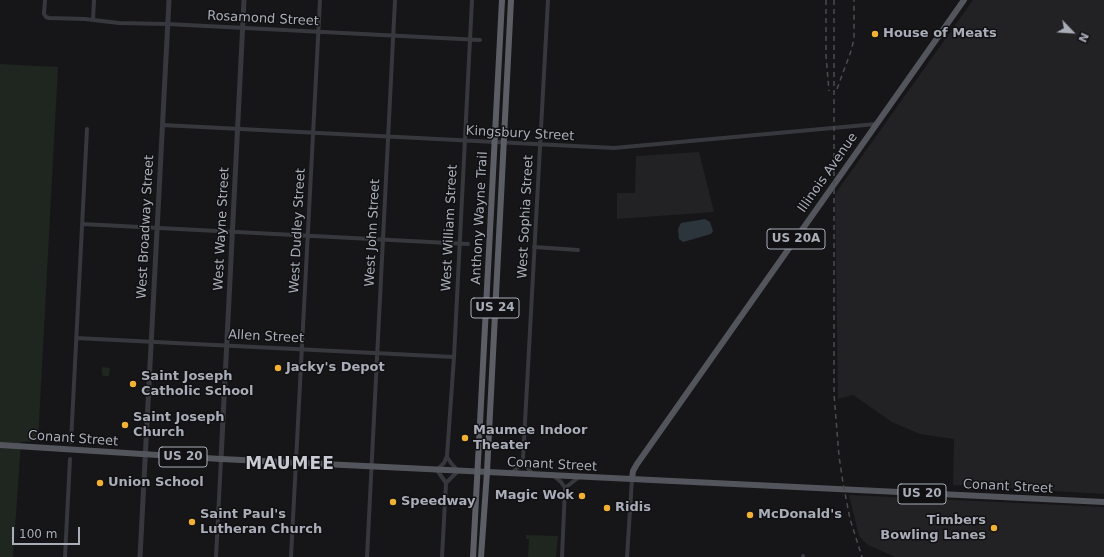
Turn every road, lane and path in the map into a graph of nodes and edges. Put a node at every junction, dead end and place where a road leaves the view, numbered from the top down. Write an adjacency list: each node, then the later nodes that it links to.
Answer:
1 (45, 0): 12 (street, Rosamond Street)
2 (94, 0): 12 (street)
3 (169, 0): 13 (street, West Broadway Street)
4 (244, 0): 14 (street, West Wayne Street)
5 (320, 0): 15 (street, West Dudley Street)
6 (395, 0): 16 (street, West John Street)
7 (472, 0): 17 (street, West William Street)
8 (502, 0): 26 (highway, Anthony Wayne Trail / US 24)
9 (510, 0): 27 (highway, Anthony Wayne Trail / US 24)
10 (548, 0): 28 (street, West Sophia Street)
11 (964, 0): 19 (main road, Illinois Avenue / US 20A)
12 (92, 20): 13 (street, Rosamond Street)
13 (168, 24): 14 (street, Rosamond Street); 20 (street, West Broadway Street)
14 (243, 28): 15 (street, Rosamond Street); 22 (street, West Wayne Street)
15 (318, 31): 16 (street, Rosamond Street); 23 (street, West Dudley Street)
16 (394, 36): 17 (street, Rosamond Street); 24 (street, West John Street)
17 (470, 39): 18 (street, Rosamond Street); 25 (street, West William Street)
18 (480, 40)
19 (877, 124): 28 (street, Kingsbury Street); 61 (main road, Illinois Avenue / US 20A)
20 (162, 125): 22 (street, Kingsbury Street); 30 (street, West Broadway Street)
21 (87, 129): 29 (street)
22 (238, 129): 23 (street, Kingsbury Street); 31 (street, West Wayne Street)
23 (313, 133): 24 (street, Kingsbury Street); 32 (street, West Dudley Street)
24 (388, 137): 25 (street, Kingsbury Street); 33 (street, West John Street)
25 (465, 141): 26 (street, Kingsbury Street); 34 (street, West William Street)
26 (495, 142): 27 (street, Kingsbury Street); 55 (highway, Anthony Wayne Trail / US 24)
27 (503, 143): 28 (street, Kingsbury Street); 56 (highway, Anthony Wayne Trail / US 24)
28 (540, 144): 36 (street, West Sophia Street)
29 (82, 224): 30 (street); 38 (street)
30 (157, 228): 31 (street); 39 (street, West Broadway Street)
31 (232, 232): 32 (street); 40 (street, West Wayne Street)
32 (307, 236): 33 (street); 41 (street, West Dudley Street)
33 (383, 240): 34 (street); 42 (street, West John Street)
34 (459, 244): 35 (street); 43 (street, West William Street)
35 (468, 244)
36 (534, 247): 37 (street); 50 (street, West Sophia Street)
37 (578, 250)
38 (76, 338): 39 (street, Allen Street); 44 (street)
39 (151, 341): 40 (street, Allen Street); 46 (street, West Broadway Street)
40 (227, 345): 41 (street, Allen Street); 49 (street, West Wayne Street)
41 (302, 349): 42 (street, Allen Street); 51 (street, West Dudley Street)
42 (377, 353): 43 (street, Allen Street); 52 (street, West John Street)
43 (454, 357): 47 (street, West William Street)
44 (71, 442)
45 (0, 445): 46 (main road, Conant Street / US 20)
46 (145, 455): 49 (main road, Conant Street / US 20); 66 (street, West Broadway Street)
47 (447, 456): 53 (street); 54 (street)
48 (70, 459): 65 (street)
49 (221, 459): 51 (main road, Conant Street / US 20); 67 (street)
50 (523, 460): 57 (street); 58 (street)
51 (296, 462): 52 (main road, Conant Street / US 20); 68 (street, West Dudley Street)
52 (372, 466): 53 (main road, Conant Street / US 20); 69 (street, West John Street)
53 (437, 470): 54 (main road, Conant Street / US 20); 62 (street)
54 (458, 471): 55 (main road, Conant Street / US 20); 62 (street)
55 (478, 472): 56 (main road, Conant Street / US 20); 71 (highway, Anthony Wayne Trail / US 24)
56 (487, 472): 57 (main road, Conant Street / US 20); 72 (highway, Anthony Wayne Trail / US 24)
57 (511, 474): 58 (main road, Conant Street / US 20)
58 (534, 475): 59 (main road, Conant Street / US 20)
59 (552, 475): 60 (main road, Conant Street / US 20); 63 (street)
60 (580, 477): 61 (main road, Conant Street / US 20); 63 (street)
61 (632, 479): 64 (main road, Conant Street / US 20); 74 (street)
62 (446, 483): 70 (street)
63 (565, 488): 73 (street)
64 (1104, 502)
65 (65, 557)
66 (140, 557)
67 (216, 557)
68 (291, 557)
69 (366, 557)
70 (442, 557)
71 (473, 557)
72 (481, 557)
73 (562, 557)
74 (627, 557)

